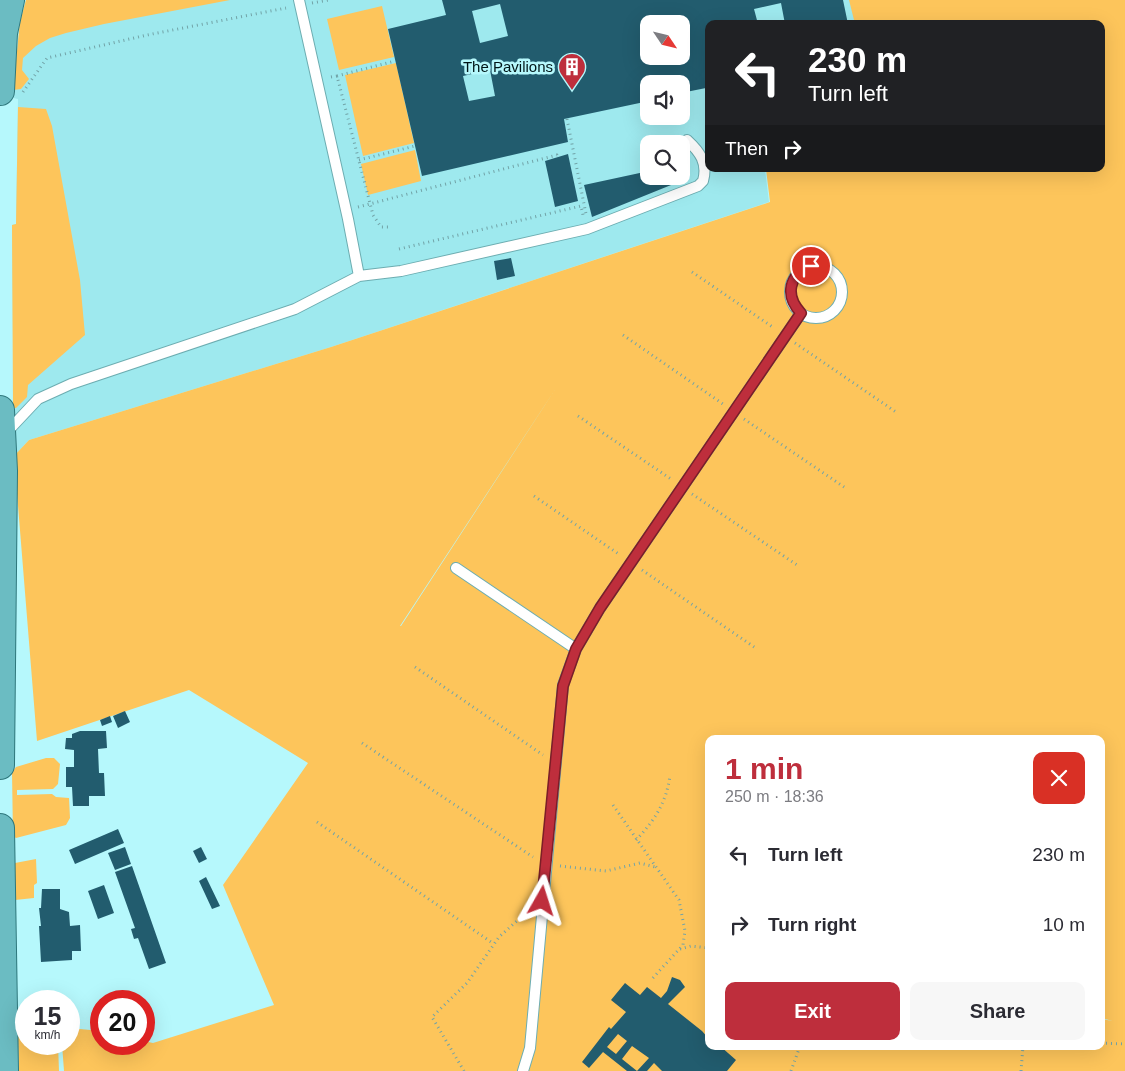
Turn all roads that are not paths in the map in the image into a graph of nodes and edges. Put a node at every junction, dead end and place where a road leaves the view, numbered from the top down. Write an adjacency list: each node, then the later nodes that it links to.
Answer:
1 (10, 0): 3 (highway)
2 (300, 3): 5 (lane)
3 (11, 92)
4 (690, 143): 5 (lane)
5 (359, 276): 8 (lane)
6 (801, 313): 6 (lane); 10 (lane)
7 (0, 410): 8 (highway)
8 (1, 439): 11 (highway)
9 (456, 568): 10 (lane)
10 (576, 649): 14 (lane)
11 (0, 766)
12 (0, 828): 13 (highway)
13 (4, 1071)
14 (523, 1071)

